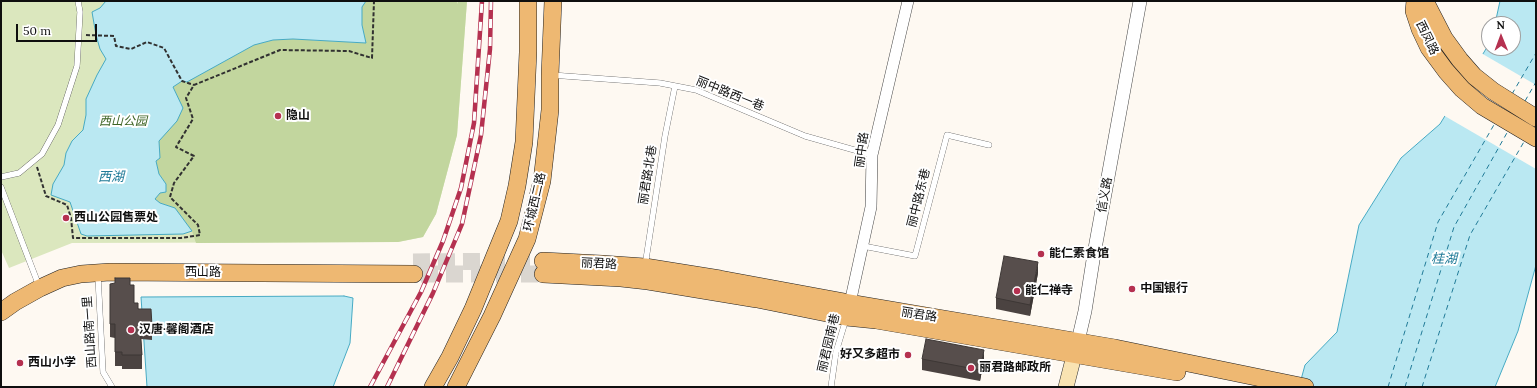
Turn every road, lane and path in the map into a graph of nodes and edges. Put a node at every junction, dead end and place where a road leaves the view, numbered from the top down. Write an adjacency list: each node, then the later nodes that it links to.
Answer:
1 (78, 1): 17 (lane)
2 (374, 1): 11 (path)
3 (528, 1): 31 (main road, 环城西二路)
4 (553, 1): 10 (main road, 环城西二路)
5 (908, 1): 16 (street, 丽中路)
6 (1140, 1): 27 (street, 信义路)
7 (1415, 1): 14 (main road, 西凤路)
8 (1423, 1): 13 (main road, 西凤路)
9 (96, 35): 11 (path)
10 (550, 75): 12 (lane, 丽中路西一巷); 29 (main road, 环城西二路)
11 (194, 85): 17 (path)
12 (675, 86): 16 (lane, 丽中路西一巷); 21 (lane, 丽君路北巷)
13 (1536, 118)
14 (1536, 138)
15 (989, 145): 20 (lane, 丽中路东巷)
16 (872, 155): 20 (street, 丽中路)
17 (35, 160): 18 (lane)
18 (1, 178)
19 (1, 187): 23 (lane)
20 (863, 246): 25 (street, 丽中路)
21 (645, 268): 25 (main road, 丽君路); 25 (main road, 丽君路)
22 (97, 273): 23 (main road, 西山路); 23 (main road, 西山路); 30 (lane, 西山路南一里)
23 (38, 283): 24 (main road, 西山路); 26 (main road, 西山路)
24 (1, 300)
25 (848, 310): 27 (main road, 丽君路); 32 (lane, 丽君园南巷)
26 (1, 312)
27 (1076, 348): 28 (main road, 丽君路); 33 (main road, 信义路); 34 (main road, 丽君路)
28 (1298, 385)
29 (457, 386)
30 (112, 387)
31 (433, 387)
32 (831, 387)
33 (1066, 387)
34 (1256, 387)

